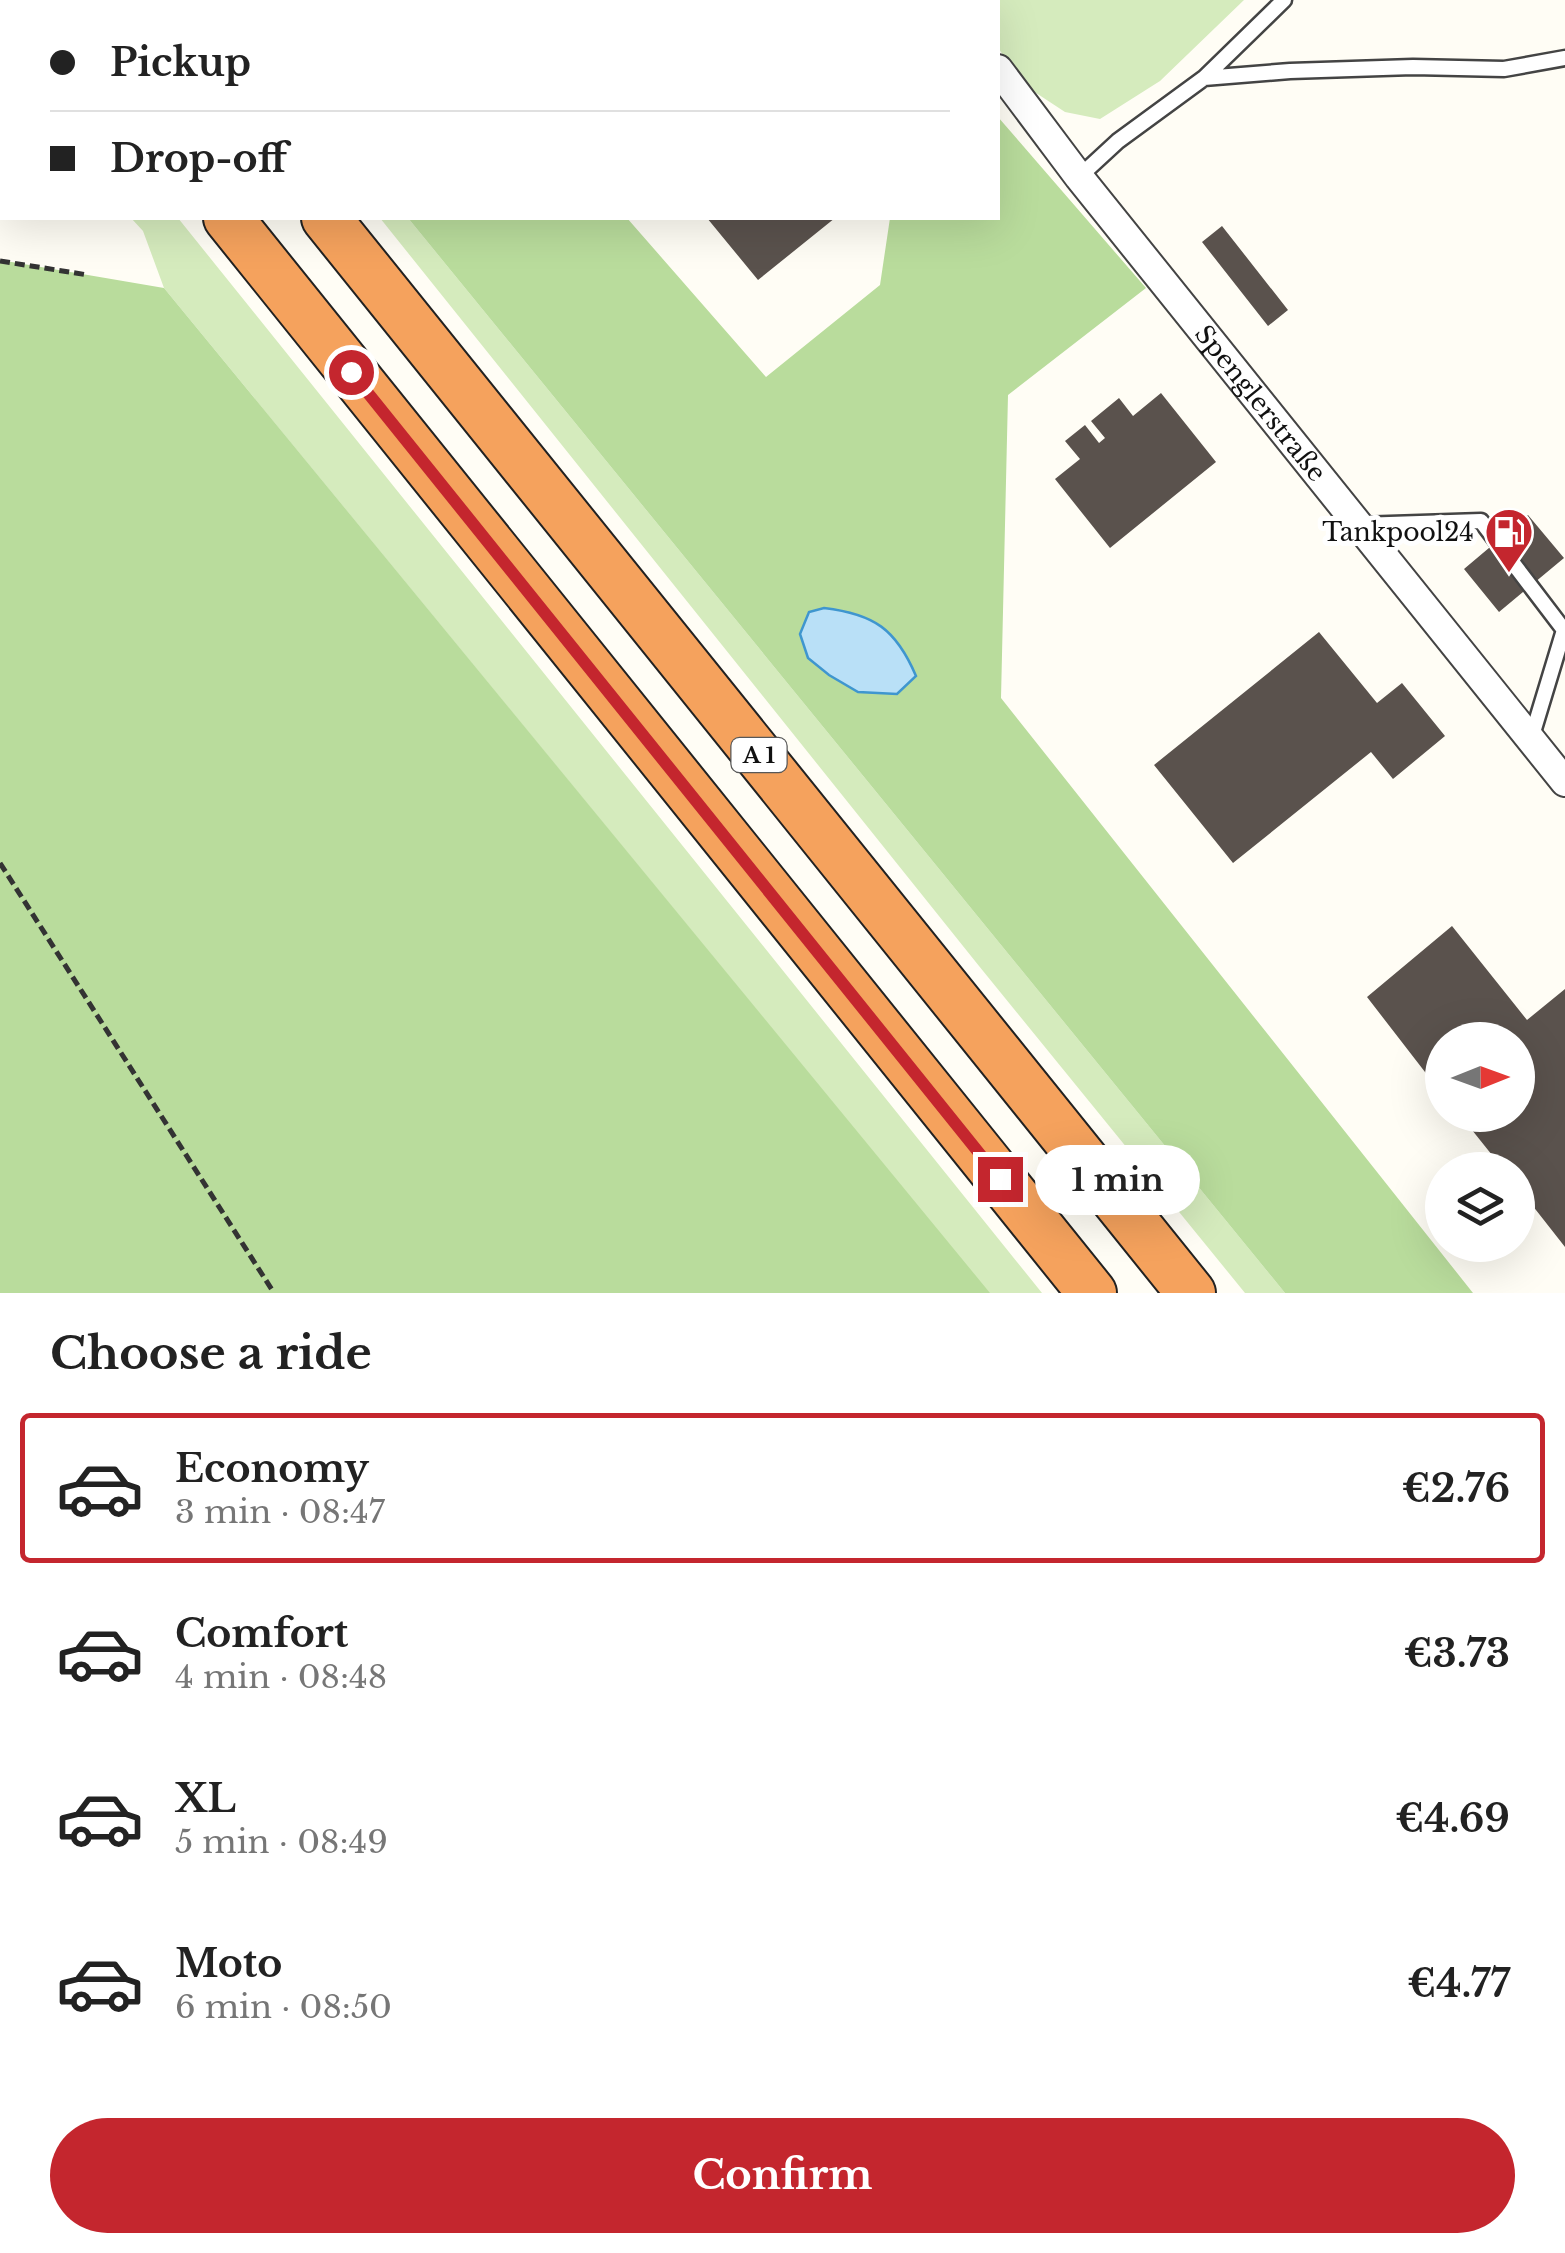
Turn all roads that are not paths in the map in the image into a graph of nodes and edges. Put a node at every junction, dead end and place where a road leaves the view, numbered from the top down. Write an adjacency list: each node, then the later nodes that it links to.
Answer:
1 (1284, 0): 4 (lane)
2 (1565, 58): 4 (lane)
3 (1000, 73): 5 (street, Spenglerstraße)
4 (1204, 78): 5 (lane)
5 (1080, 177): 8 (street, Spenglerstraße)
6 (230, 220): 11 (highway)
7 (328, 220): 12 (highway, A 1)
8 (1358, 524): 9 (street, Spenglerstraße); 9 (lane)
9 (1531, 740): 10 (street, Spenglerstraße)
10 (1565, 782)
11 (1092, 1293)
12 (1191, 1293)

